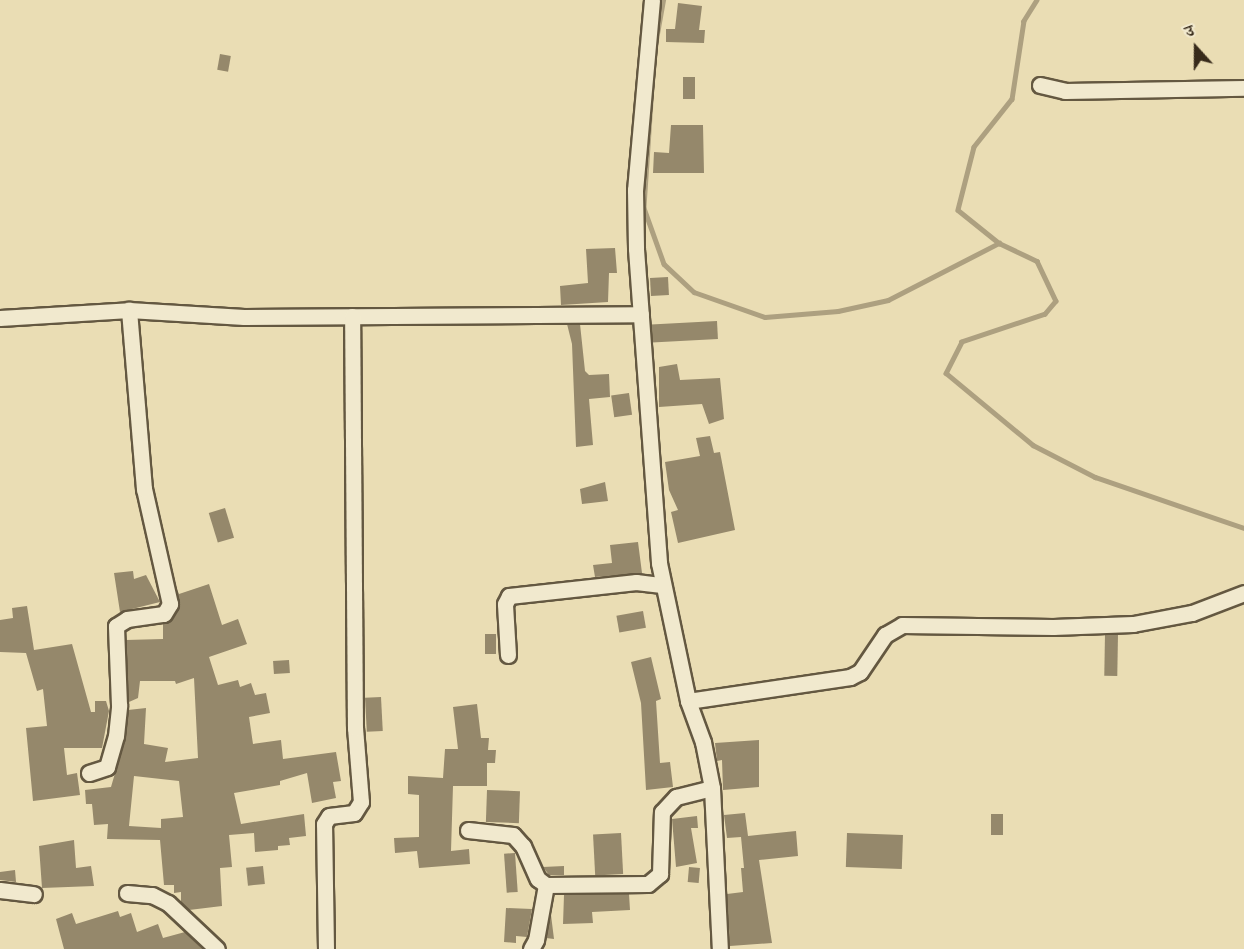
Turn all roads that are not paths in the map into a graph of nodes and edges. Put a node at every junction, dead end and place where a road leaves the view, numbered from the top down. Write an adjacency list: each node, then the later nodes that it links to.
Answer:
1 (652, 0): 5 (street)
2 (1041, 86): 3 (street)
3 (1244, 88)
4 (129, 310): 6 (street); 7 (street); 12 (street)
5 (641, 314): 6 (street); 8 (street)
6 (352, 316): 20 (street)
7 (0, 318)
8 (662, 585): 10 (street); 11 (street)
9 (1244, 594): 11 (street)
10 (508, 655)
11 (688, 701): 13 (street)
12 (89, 773)
13 (712, 788): 15 (street); 22 (street)
14 (468, 830): 15 (street)
15 (546, 885): 21 (street)
16 (0, 890): 18 (street)
17 (127, 892): 19 (street)
18 (34, 894)
19 (217, 949)
20 (326, 949)
21 (531, 949)
22 (720, 949)

